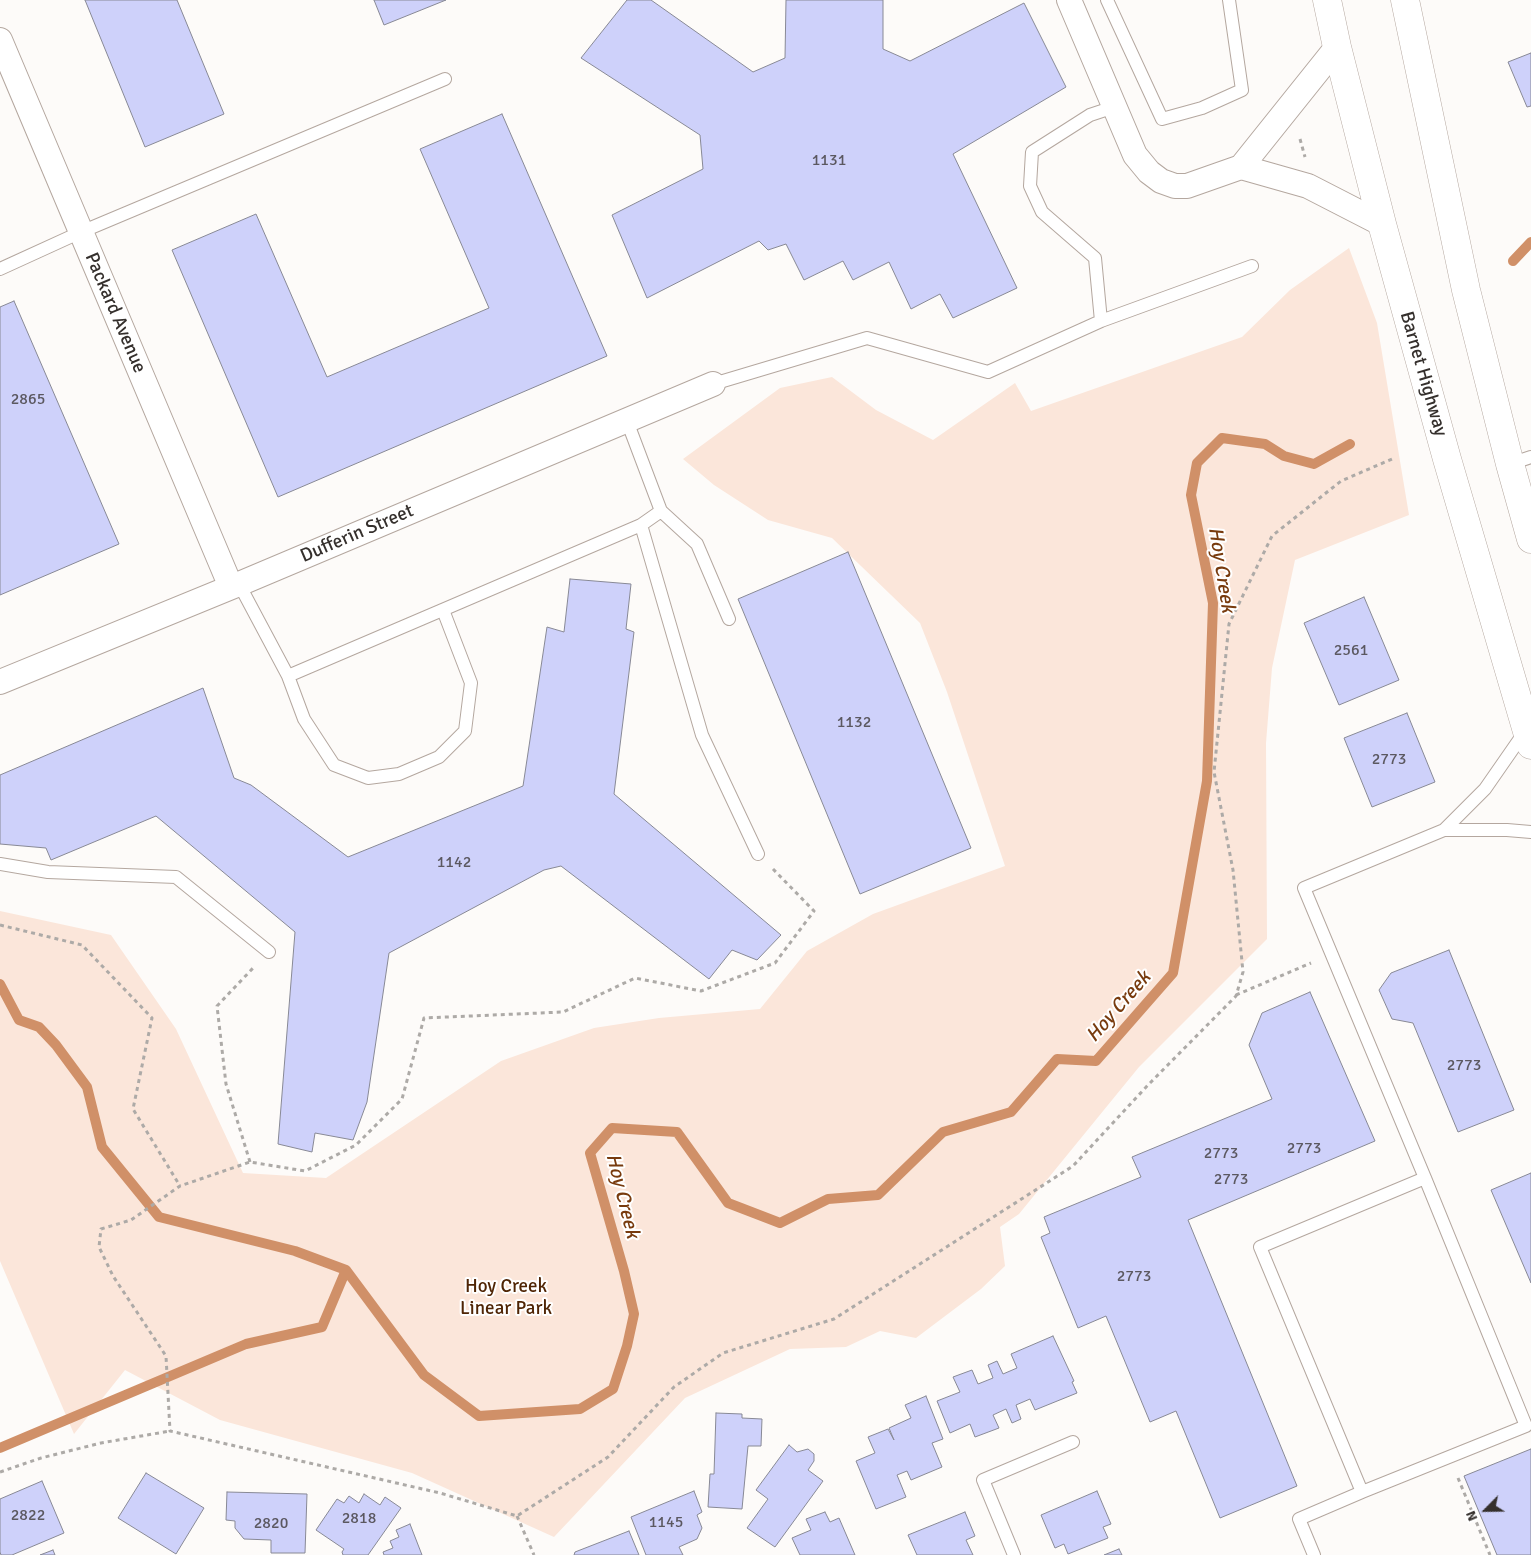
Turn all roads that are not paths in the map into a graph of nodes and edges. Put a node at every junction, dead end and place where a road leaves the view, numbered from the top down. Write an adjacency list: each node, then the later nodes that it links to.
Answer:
1 (1069, 0): 9 (street)
2 (1108, 0): 3 (lane)
3 (1229, 0)
4 (1328, 0): 7 (main road, Barnet Highway)
5 (1406, 0): 18 (main road)
6 (0, 40): 12 (street, Packard Avenue)
7 (1337, 47): 10 (street); 11 (main road, Barnet Highway)
8 (445, 79): 12 (lane)
9 (1114, 107): 10 (street); 15 (lane)
10 (1241, 168): 11 (street)
11 (1382, 224): 27 (main road, Barnet Highway)
12 (81, 232): 14 (lane); 22 (street, Packard Avenue)
13 (1252, 266): 15 (lane)
14 (0, 269)
15 (1101, 321): 16 (lane)
16 (713, 384): 17 (street, Dufferin Street)
17 (627, 421): 19 (lane); 22 (street, Dufferin Street)
18 (1520, 460): 21 (main road)
19 (661, 511): 20 (lane); 24 (lane)
20 (640, 525): 23 (lane); 30 (lane)
21 (1531, 539)
22 (235, 585): 25 (lane); 26 (street, Dufferin Street)
23 (443, 610): 25 (lane); 25 (lane)
24 (729, 619)
25 (288, 676)
26 (0, 682)
27 (1528, 738): 28 (lane)
28 (1444, 830): 29 (lane); 33 (lane)
29 (1531, 832)
30 (758, 854)
31 (0, 864): 32 (lane)
32 (269, 952)
33 (1425, 1178): 35 (lane); 35 (lane)
34 (1074, 1442): 36 (lane)
35 (1362, 1492): 37 (lane)
36 (1014, 1555)
37 (1314, 1555)

